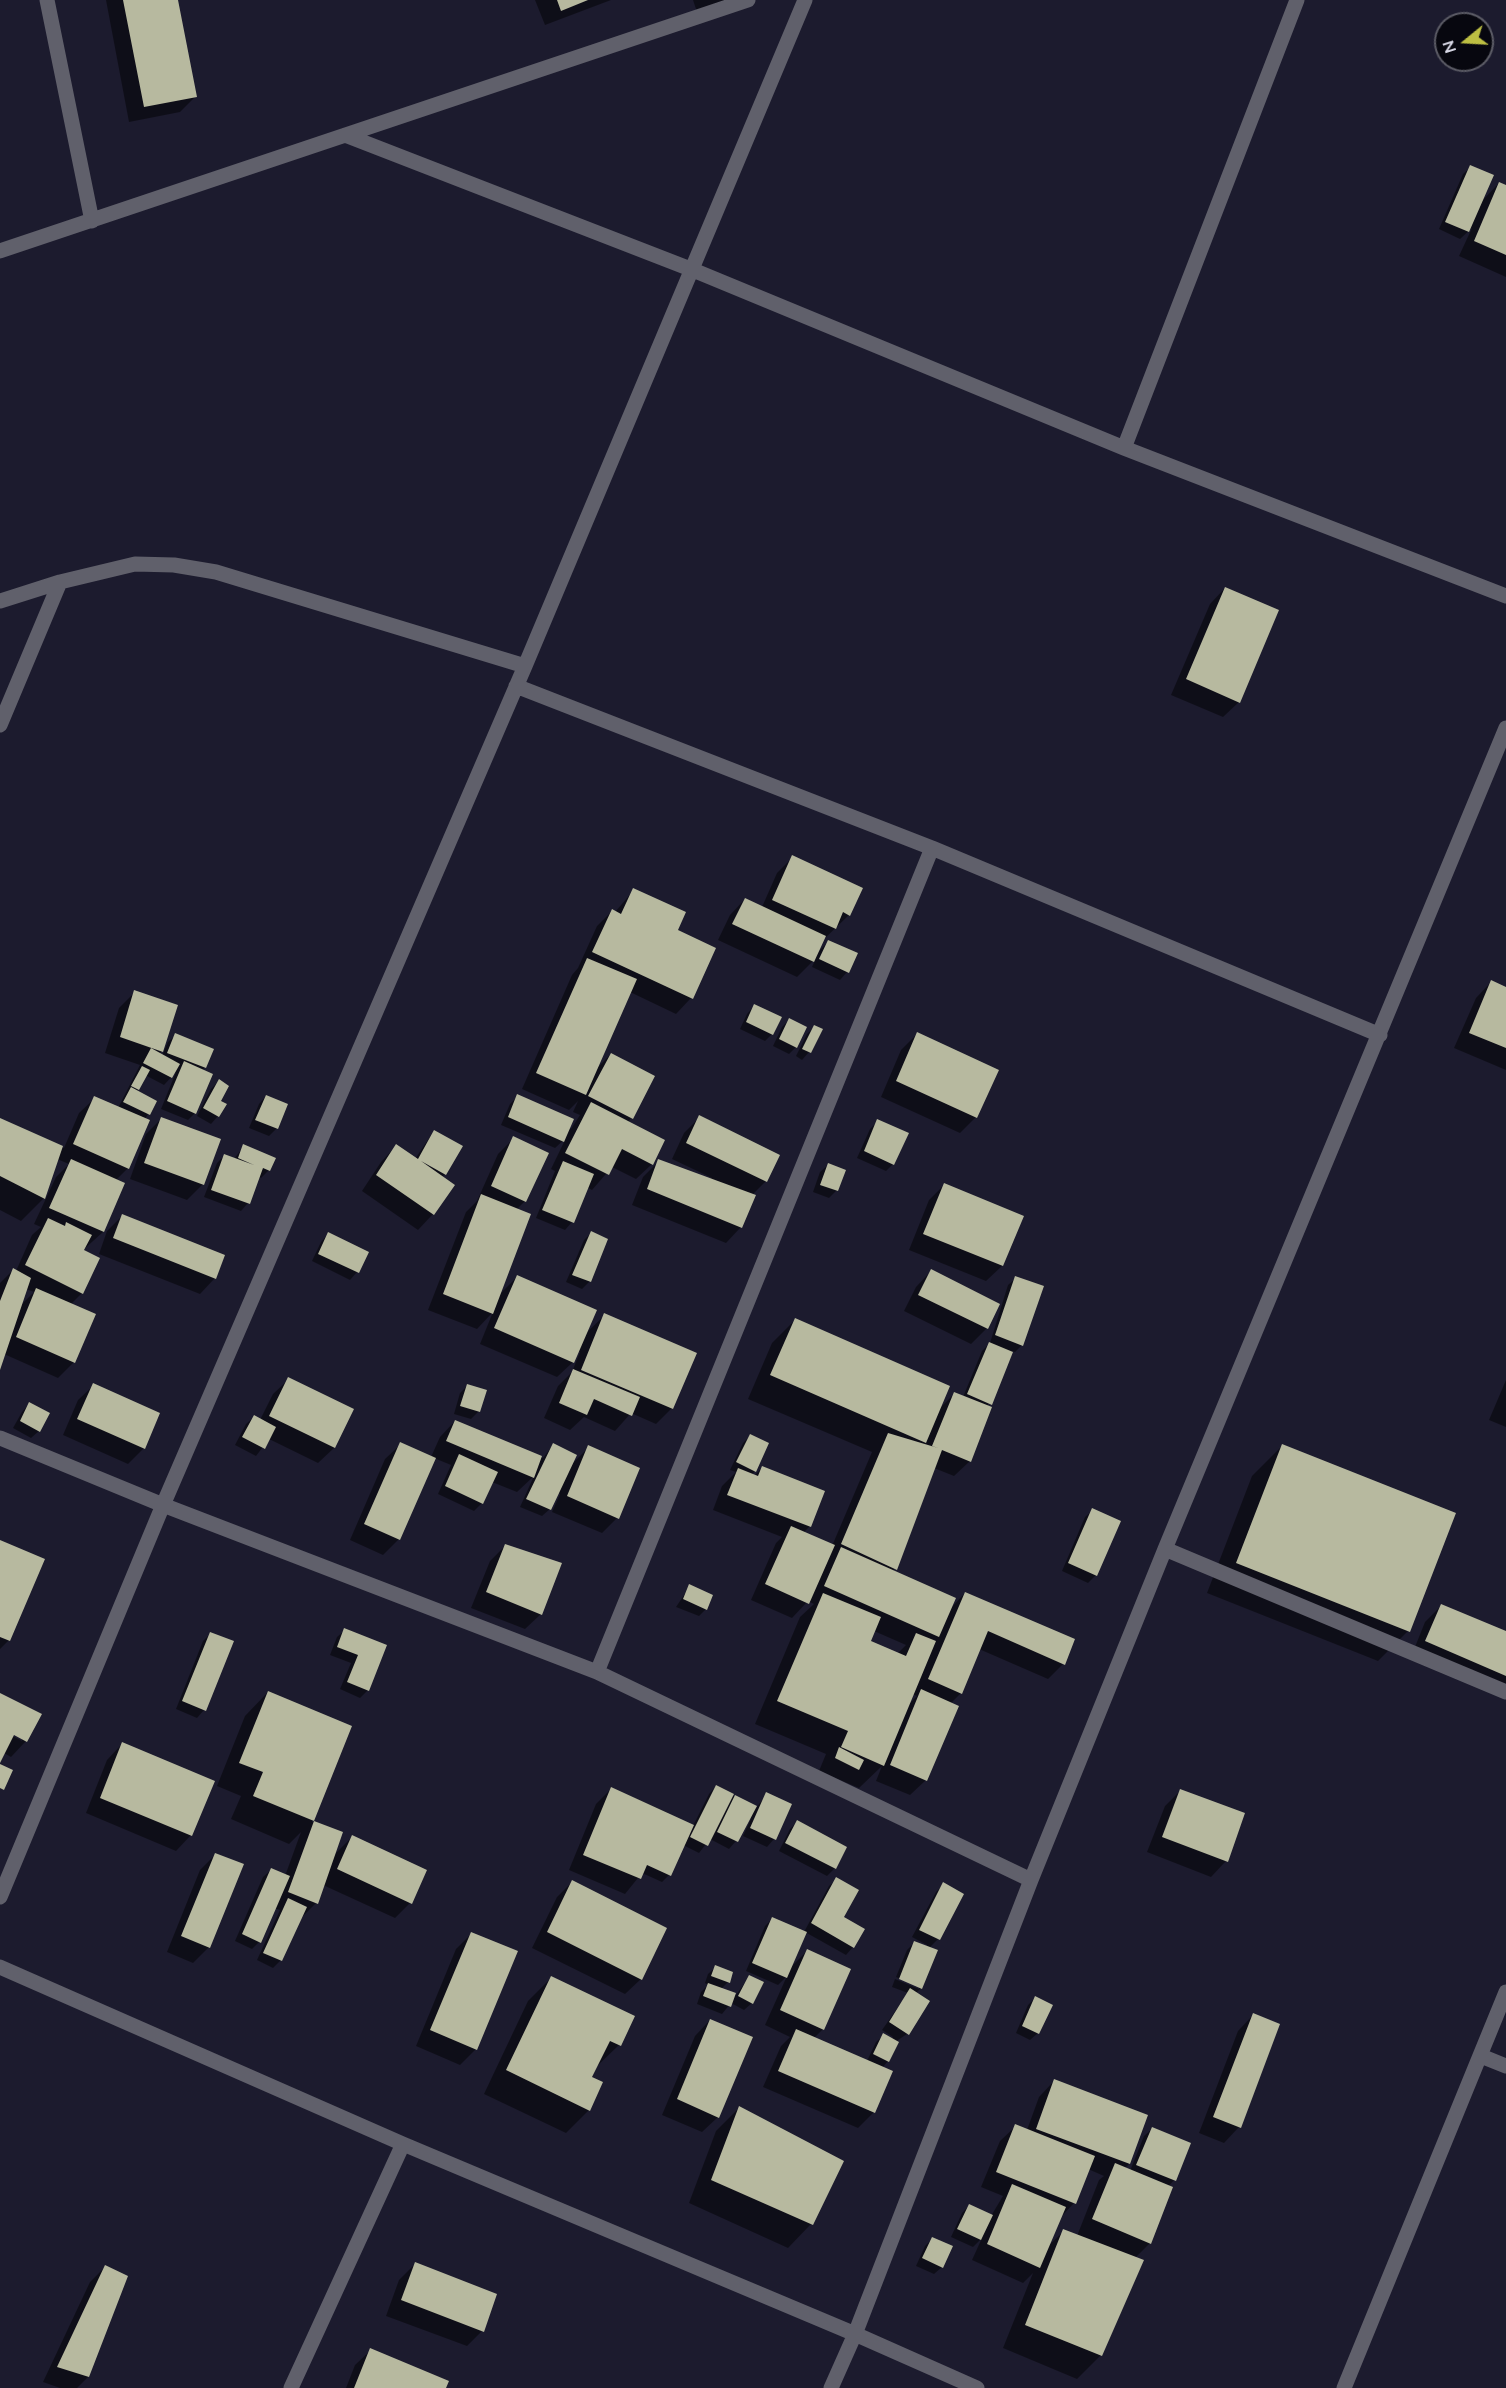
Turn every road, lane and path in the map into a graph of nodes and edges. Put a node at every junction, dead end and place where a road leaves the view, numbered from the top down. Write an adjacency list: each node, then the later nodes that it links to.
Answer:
1 (47, 0): 6 (street)
2 (748, 0): 5 (street)
3 (805, 0): 8 (street)
4 (1297, 0): 9 (street)
5 (345, 135): 6 (street); 8 (street)
6 (92, 221): 7 (street)
7 (0, 251)
8 (693, 270): 9 (street); 13 (street)
9 (1124, 448): 11 (street)
10 (60, 582): 12 (street); 13 (street); 15 (street)
11 (1506, 596)
12 (0, 601)
13 (525, 666): 14 (street)
14 (516, 686): 17 (street); 20 (street)
15 (0, 725)
16 (1506, 728): 18 (street)
17 (932, 848): 18 (street); 22 (street)
18 (1380, 1035): 21 (street)
19 (0, 1438): 20 (street)
20 (163, 1505): 22 (street); 25 (street)
21 (1165, 1549): 23 (street); 24 (street)
22 (597, 1672): 24 (street)
23 (1506, 1692)
24 (1031, 1880): 31 (street)
25 (0, 1897)
26 (0, 1967): 30 (street)
27 (1506, 1992): 28 (street)
28 (1481, 2056): 29 (street); 35 (street)
29 (1506, 2066)
30 (403, 2144): 31 (street); 32 (street)
31 (855, 2334): 33 (street); 34 (street)
32 (291, 2388)
33 (831, 2388)
34 (977, 2388)
35 (1344, 2388)

